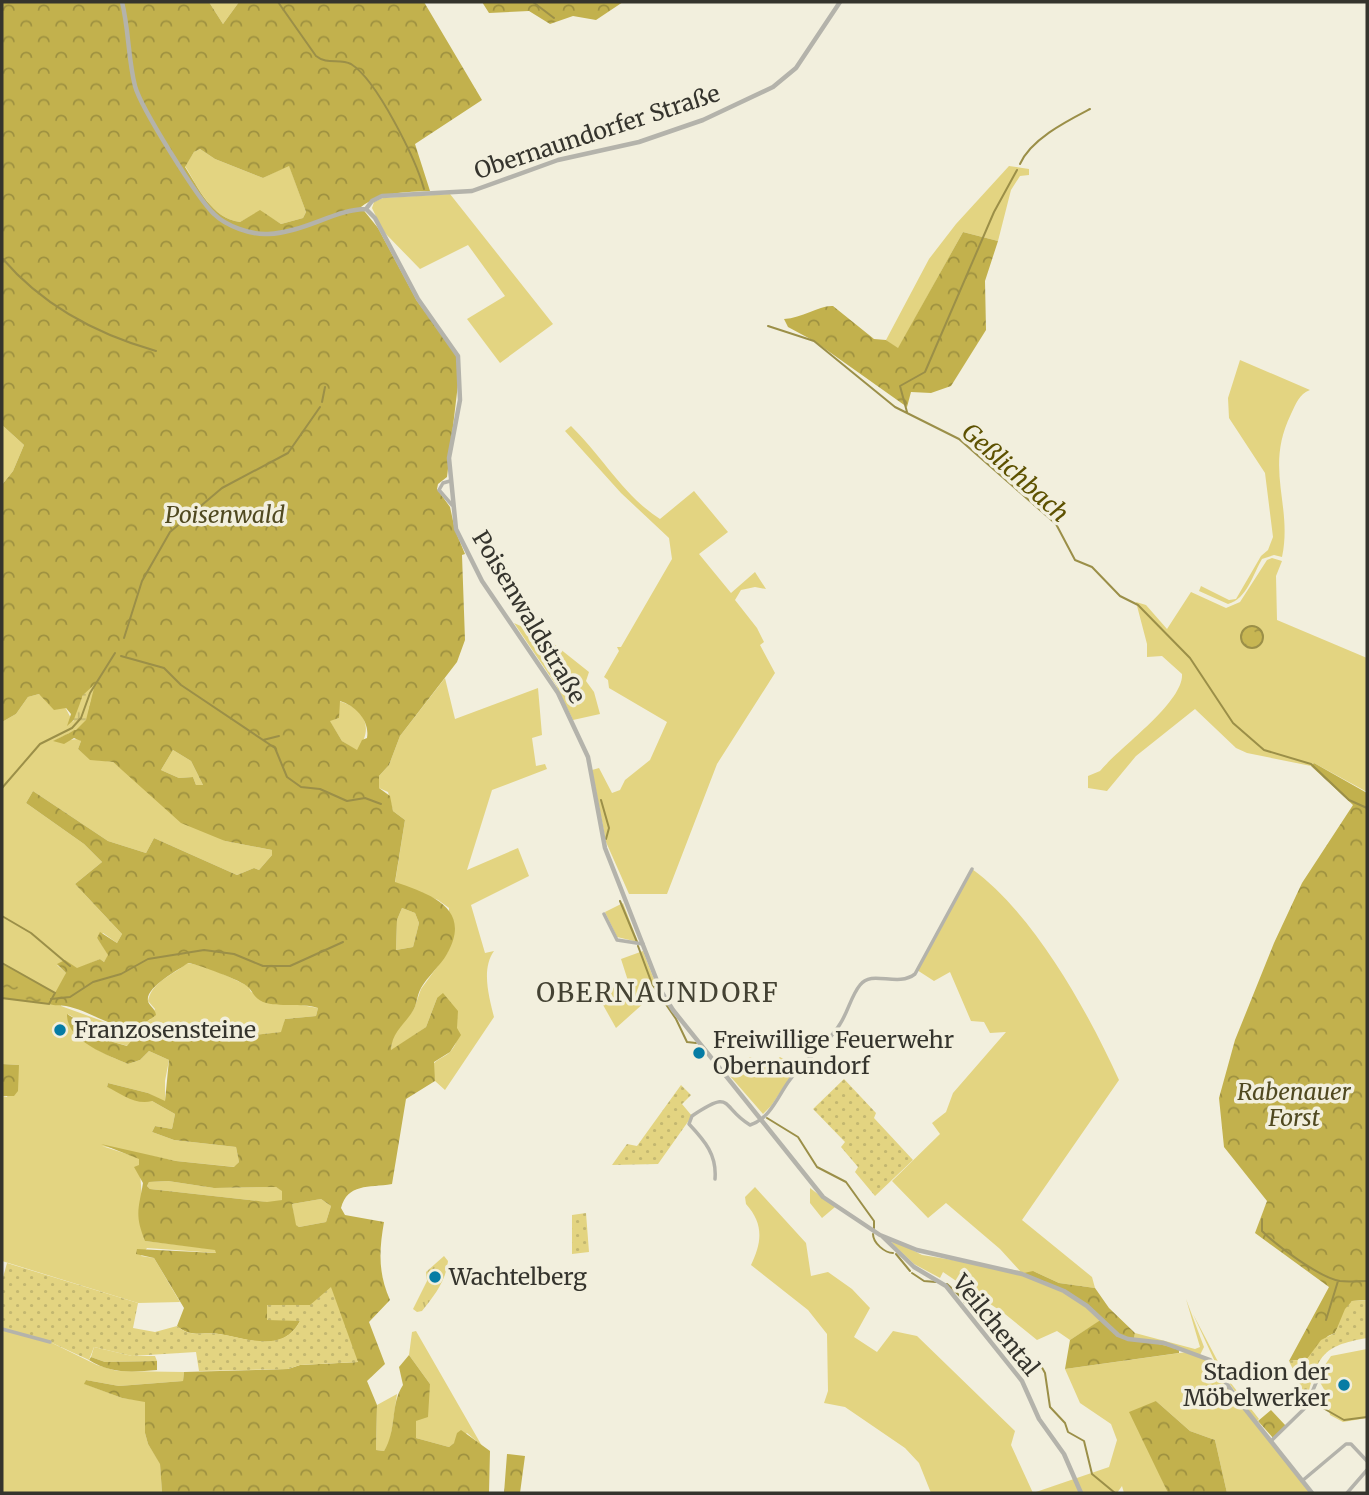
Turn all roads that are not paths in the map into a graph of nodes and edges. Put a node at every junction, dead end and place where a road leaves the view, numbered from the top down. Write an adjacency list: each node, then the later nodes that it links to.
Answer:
1 (122, 2): 3 (street, Obernaundorfer Straße)
2 (840, 2): 3 (street, Obernaundorfer Straße)
3 (366, 209): 4 (street, Poisenwaldstraße)
4 (450, 481): 5 (street, Poisenwaldstraße); 5 (street)
5 (452, 505): 8 (street, Poisenwaldstraße)
6 (972, 869): 9 (street)
7 (604, 914): 8 (street)
8 (643, 944): 9 (street, Poisenwaldstraße)
9 (764, 1116): 10 (street); 11 (street, Poisenwaldstraße)
10 (715, 1179)
11 (880, 1235): 15 (street, Poisenwaldstraße); 19 (street, Veilchental)
12 (2, 1329): 13 (street)
13 (50, 1342)
14 (1318, 1378): 15 (street)
15 (1271, 1441): 18 (street)
16 (1367, 1461): 18 (street)
17 (1367, 1470): 21 (street)
18 (1302, 1481): 20 (street)
19 (1081, 1493)
20 (1312, 1493)
21 (1347, 1493)

